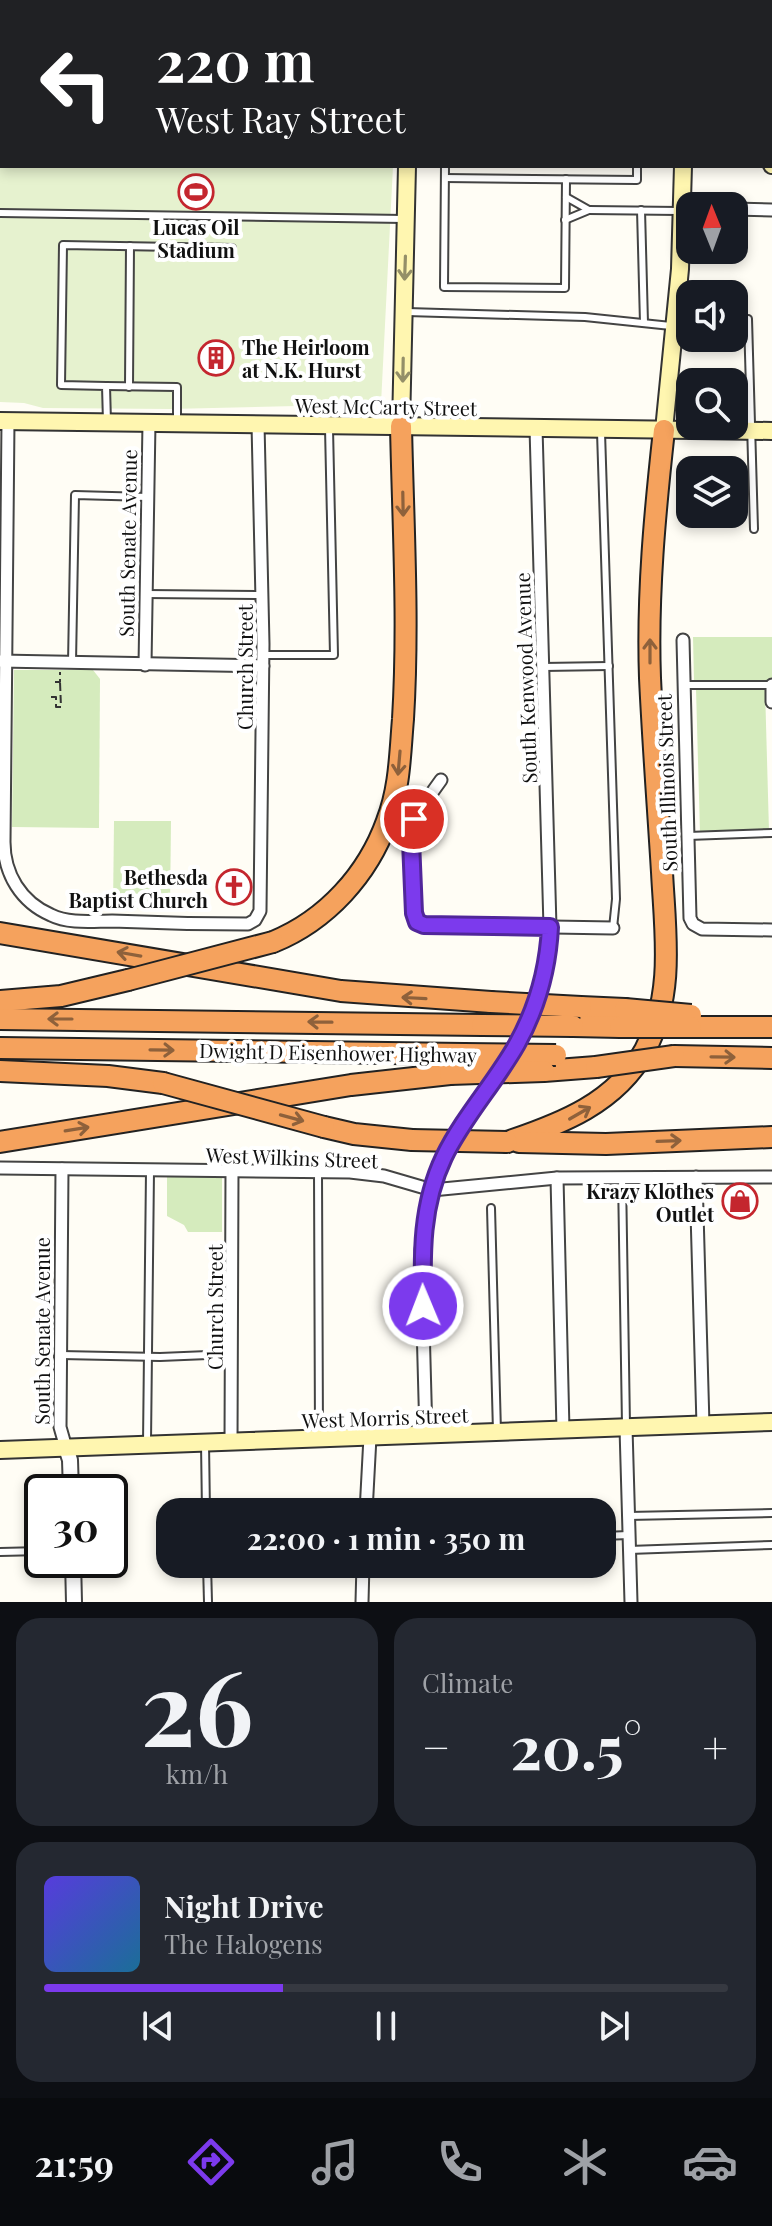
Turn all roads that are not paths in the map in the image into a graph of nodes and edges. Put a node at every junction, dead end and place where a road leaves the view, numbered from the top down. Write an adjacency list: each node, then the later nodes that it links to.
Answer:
1 (407, 168): 15 (main road)
2 (445, 168): 5 (lane)
3 (637, 168): 6 (lane)
4 (683, 168): 7 (main road)
5 (445, 178): 6 (lane); 16 (lane)
6 (566, 179): 8 (lane)
7 (684, 192)
8 (566, 197): 10 (lane); 16 (lane)
9 (748, 209): 13 (street)
10 (589, 210): 11 (lane); 16 (lane)
11 (641, 210): 12 (lane); 22 (lane)
12 (676, 210)
13 (772, 210)
14 (0, 213): 15 (lane)
15 (407, 219): 20 (main road, one-way to 20)
16 (565, 220)
17 (130, 246): 18 (lane); 24 (lane); 25 (lane)
18 (232, 248)
19 (680, 264): 23 (main road)
20 (404, 312): 22 (lane); 32 (main road, one-way to 32)
21 (748, 319): 36 (lane)
22 (644, 323): 23 (lane)
23 (674, 326): 35 (main road)
24 (106, 386): 25 (lane); 27 (lane)
25 (129, 387): 29 (lane)
26 (4, 421): 27 (main road, West McCarty Street); 38 (street)
27 (107, 422): 28 (main road, West McCarty Street)
28 (149, 423): 29 (main road, West McCarty Street); 39 (street, South Senate Avenue)
29 (177, 423): 30 (main road, West McCarty Street)
30 (258, 424): 31 (main road, West McCarty Street); 42 (street, Church Street)
31 (328, 425): 32 (main road, West McCarty Street); 44 (lane)
32 (401, 426): 33 (main road, West McCarty Street); 60 (highway, one-way to 60, bridge)
33 (536, 428): 34 (main road, West McCarty Street); 49 (street, South Kenwood Avenue)
34 (600, 429): 35 (main road, West McCarty Street); 48 (lane)
35 (664, 430): 36 (main road, West McCarty Street); 70 (highway, one-way to 35)
36 (749, 431): 37 (main road, West McCarty Street); 40 (lane)
37 (772, 431)
38 (4, 469): 45 (street)
39 (148, 497): 41 (street, South Senate Avenue); 46 (lane)
40 (754, 529)
41 (146, 594): 42 (lane); 47 (street, South Senate Avenue)
42 (262, 595): 44 (street, Church Street)
43 (683, 640): 50 (street, South Illinois Street)
44 (263, 660): 45 (street, Church Street); 47 (street)
45 (3, 661): 46 (street)
46 (72, 663): 47 (street)
47 (145, 665)
48 (609, 666): 49 (lane); 57 (lane)
49 (543, 667): 56 (street, South Kenwood Avenue)
50 (684, 685): 51 (lane); 55 (street, South Illinois Street)
51 (772, 685): 52 (street)
52 (772, 702)
53 (441, 780): 56 (street)
54 (772, 833): 55 (lane)
55 (688, 836): 58 (street, South Illinois Street)
56 (550, 927): 57 (street); 80 (street, South Kenwood Avenue)
57 (613, 928)
58 (772, 930)
59 (0, 933): 61 (highway, one-way to 59, bridge)
60 (0, 1001)
61 (577, 1017): 62 (highway, Dwight D Eisenhower Highway, one-way to 62, bridge); 63 (highway, Dwight D Eisenhower Highway, bridge)
62 (0, 1019)
63 (771, 1027)
64 (0, 1048): 66 (highway, Dwight D Eisenhower Highway, one-way to 66, bridge)
65 (772, 1058): 66 (highway, Dwight D Eisenhower Highway, one-way to 65, bridge)
66 (550, 1063): 69 (highway, one-way to 66, bridge)
67 (0, 1071): 70 (highway, one-way to 70, bridge)
68 (772, 1137): 70 (highway, one-way to 68)
69 (0, 1142)
70 (507, 1142)
71 (0, 1168): 72 (street, West Wilkins Street)
72 (62, 1169): 73 (street, West Wilkins Street); 83 (street, South Senate Avenue)
73 (150, 1171): 74 (street, West Wilkins Street); 84 (lane)
74 (232, 1172): 75 (street, West Wilkins Street); 82 (street, Church Street)
75 (318, 1172): 80 (street, West Wilkins Street); 92 (lane)
76 (622, 1177): 77 (street, West Wilkins Street); 79 (street, West Wilkins Street); 87 (lane)
77 (696, 1177): 78 (street, West Wilkins Street); 86 (street)
78 (772, 1177)
79 (557, 1178): 80 (street, West Wilkins Street); 88 (street)
80 (432, 1190): 90 (street, South Kenwood Avenue)
81 (491, 1208): 89 (lane)
82 (232, 1354): 84 (lane); 94 (street, Church Street)
83 (61, 1355): 84 (lane); 96 (street, South Senate Avenue)
84 (147, 1357): 95 (lane)
85 (772, 1422): 86 (main road, West Morris Street)
86 (703, 1425): 87 (main road, West Morris Street)
87 (626, 1428): 88 (main road, West Morris Street); 102 (street)
88 (563, 1430): 89 (main road, West Morris Street)
89 (497, 1433): 90 (main road, West Morris Street)
90 (426, 1435): 91 (main road, West Morris Street)
91 (370, 1437): 92 (main road, West Morris Street); 100 (street)
92 (319, 1439): 94 (main road, West Morris Street)
93 (205, 1443): 94 (main road, West Morris Street); 95 (main road, West Morris Street); 99 (lane)
94 (231, 1443)
95 (147, 1445): 96 (main road, West Morris Street)
96 (66, 1448): 97 (main road, West Morris Street); 98 (street, South Senate Avenue)
97 (0, 1450)
98 (70, 1474)
99 (206, 1498)
100 (367, 1498)
101 (772, 1513): 102 (lane)
102 (628, 1516): 104 (street)
103 (616, 1535): 104 (lane)
104 (629, 1535): 106 (street)
105 (772, 1545): 106 (lane)
106 (629, 1550): 115 (street)
107 (24, 1551): 108 (lane)
108 (0, 1552)
109 (73, 1578): 112 (street)
110 (207, 1578): 113 (lane)
111 (363, 1578): 114 (street)
112 (74, 1602)
113 (208, 1602)
114 (362, 1602)
115 (631, 1602)

